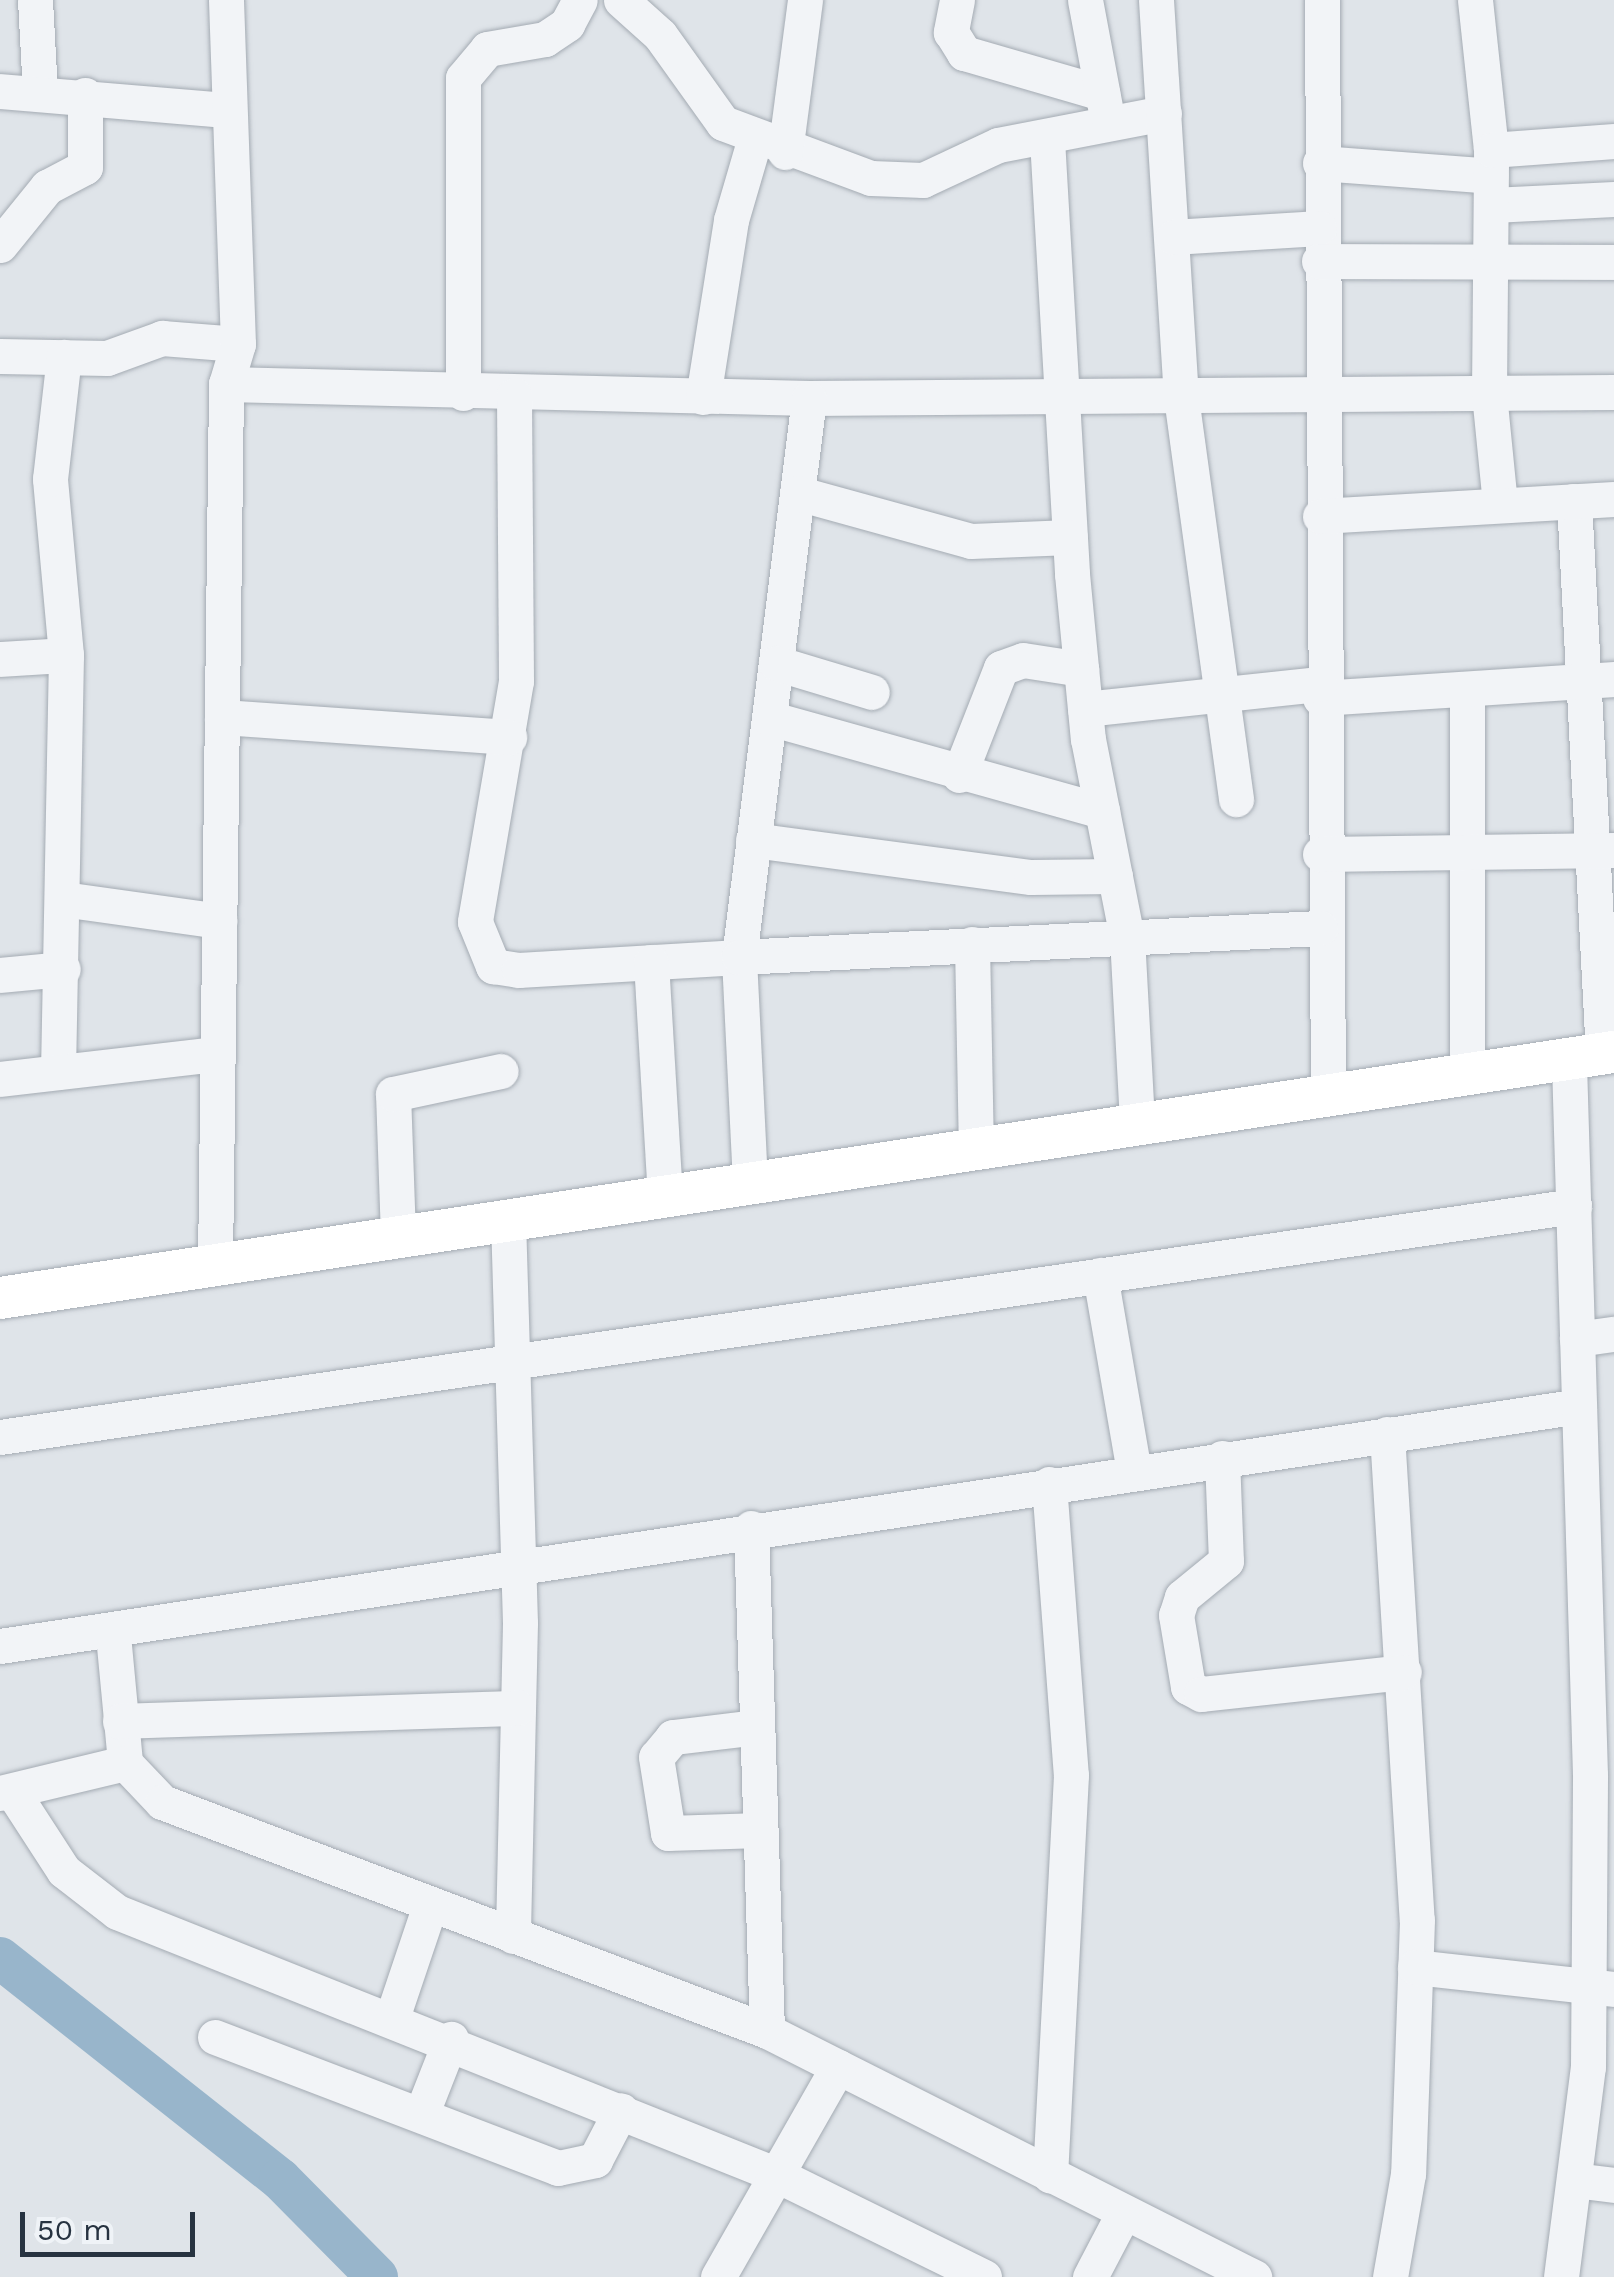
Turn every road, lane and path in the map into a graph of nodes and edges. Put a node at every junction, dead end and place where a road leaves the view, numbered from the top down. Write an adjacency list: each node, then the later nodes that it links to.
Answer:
1 (34, 0): 12 (street)
2 (226, 0): 15 (street)
3 (580, 0): 34 (street)
4 (621, 0): 19 (street)
5 (805, 0): 19 (street)
6 (958, 0): 14 (street)
7 (1085, 0): 14 (street)
8 (1156, 0): 16 (street)
9 (1322, 0): 20 (street)
10 (1476, 0): 21 (street)
11 (0, 91): 12 (street)
12 (40, 91): 13 (street)
13 (85, 96): 15 (street); 25 (street)
14 (1104, 105): 16 (street); 17 (street)
15 (226, 110): 28 (street)
16 (1164, 112): 23 (street)
17 (1047, 139): 19 (street); 40 (street)
18 (1614, 141): 21 (street)
19 (770, 145): 37 (street)
20 (1320, 163): 21 (street); 24 (street)
21 (1492, 177): 22 (street); 27 (street)
22 (1614, 199)
23 (1172, 237): 24 (street); 38 (street)
24 (1319, 244): 27 (street); 35 (street)
25 (0, 245)
26 (1614, 262): 27 (street)
27 (1492, 264): 32 (street)
28 (238, 344): 30 (street); 31 (street)
29 (0, 356): 30 (street)
30 (64, 356): 47 (street)
31 (226, 384): 34 (street); 57 (street)
32 (1489, 392): 33 (street); 35 (street); 44 (street)
33 (1614, 392)
34 (464, 393): 36 (street)
35 (1319, 393): 38 (street); 45 (street)
36 (514, 395): 37 (street); 59 (street)
37 (703, 397): 39 (street)
38 (1180, 397): 40 (street); 55 (street)
39 (809, 398): 40 (street); 41 (street)
40 (1064, 399): 46 (street)
41 (797, 494): 46 (street); 49 (street)
42 (1614, 500): 43 (street)
43 (1574, 501): 44 (street); 51 (street)
44 (1500, 504): 45 (street)
45 (1320, 516): 53 (street)
46 (1070, 537): 50 (street)
47 (66, 655): 48 (street); 68 (street)
48 (0, 659)
49 (776, 663): 54 (street); 58 (street)
50 (1081, 668): 56 (street); 60 (street)
51 (1598, 681): 52 (street); 64 (street)
52 (1467, 689): 53 (street); 65 (street)
53 (1320, 691): 55 (street); 66 (street)
54 (872, 692)
55 (1217, 695): 56 (street); 61 (street)
56 (1085, 709): 62 (street)
57 (222, 717): 59 (street); 69 (street)
58 (769, 718): 60 (street); 63 (street)
59 (509, 738): 74 (street)
60 (959, 775): 62 (street)
61 (1236, 799)
62 (1102, 812): 67 (street)
63 (753, 840): 67 (street); 73 (street)
64 (1602, 850): 65 (street); 78 (street)
65 (1466, 853): 66 (street); 81 (street)
66 (1320, 854): 70 (street)
67 (1115, 876): 71 (street)
68 (63, 899): 69 (street); 75 (street)
69 (219, 920): 77 (street)
70 (1320, 928): 71 (street); 83 (street)
71 (1127, 937): 72 (street); 84 (street)
72 (972, 944): 73 (street); 85 (street)
73 (738, 956): 74 (street); 86 (street)
74 (651, 962): 87 (street)
75 (63, 970): 76 (street); 80 (street)
76 (0, 975)
77 (217, 1054): 80 (street); 91 (street)
78 (1595, 1057): 81 (main road); 88 (street)
79 (501, 1071): 90 (street)
80 (58, 1072): 82 (street)
81 (1467, 1075): 83 (main road)
82 (0, 1079)
83 (1328, 1092): 84 (main road)
84 (1137, 1122): 85 (main road)
85 (976, 1148): 86 (main road)
86 (750, 1183): 87 (main road)
87 (665, 1196): 89 (main road)
88 (1574, 1206): 92 (street); 95 (street)
89 (508, 1219): 90 (main road); 96 (street)
90 (398, 1236): 91 (main road)
91 (215, 1264): 93 (main road)
92 (1100, 1275): 96 (street); 101 (street)
93 (0, 1298)
94 (1614, 1334): 95 (street)
95 (1577, 1339): 97 (street)
96 (514, 1360): 99 (street); 104 (street)
97 (1579, 1406): 98 (street); 108 (street)
98 (1387, 1434): 100 (street); 107 (street)
99 (0, 1436)
100 (1222, 1458): 101 (street); 107 (street)
101 (1134, 1471): 102 (street)
102 (1049, 1484): 103 (street); 129 (street)
103 (750, 1528): 104 (street); 111 (street)
104 (518, 1563): 105 (street); 109 (street)
105 (112, 1635): 106 (street); 110 (street)
106 (0, 1646)
107 (1404, 1672): 118 (street)
108 (1601, 1701): 113 (street)
109 (518, 1708): 110 (street); 117 (street)
110 (120, 1721): 112 (street)
111 (757, 1727): 115 (street); 115 (street)
112 (124, 1763): 114 (street); 116 (street)
113 (1602, 1776): 119 (street)
114 (6, 1792): 120 (street)
115 (760, 1830): 121 (street)
116 (430, 1904): 117 (street); 120 (street)
117 (512, 1936): 121 (street)
118 (1415, 1967): 119 (street); 137 (street)
119 (1601, 1988): 125 (street)
120 (393, 2015): 123 (street)
121 (766, 2031): 124 (street)
122 (215, 2036): 127 (street)
123 (451, 2039): 126 (street); 127 (street)
124 (838, 2068): 128 (street); 129 (street)
125 (1601, 2068): 130 (street)
126 (621, 2110): 127 (street); 128 (street)
127 (421, 2115)
128 (775, 2174): 133 (street); 134 (street)
129 (1050, 2175): 132 (street)
130 (1574, 2180): 131 (street); 138 (street)
131 (1614, 2185)
132 (1124, 2212): 135 (street); 136 (street)
133 (718, 2277)
134 (984, 2277)
135 (1090, 2277)
136 (1254, 2277)
137 (1390, 2277)
138 (1561, 2277)

